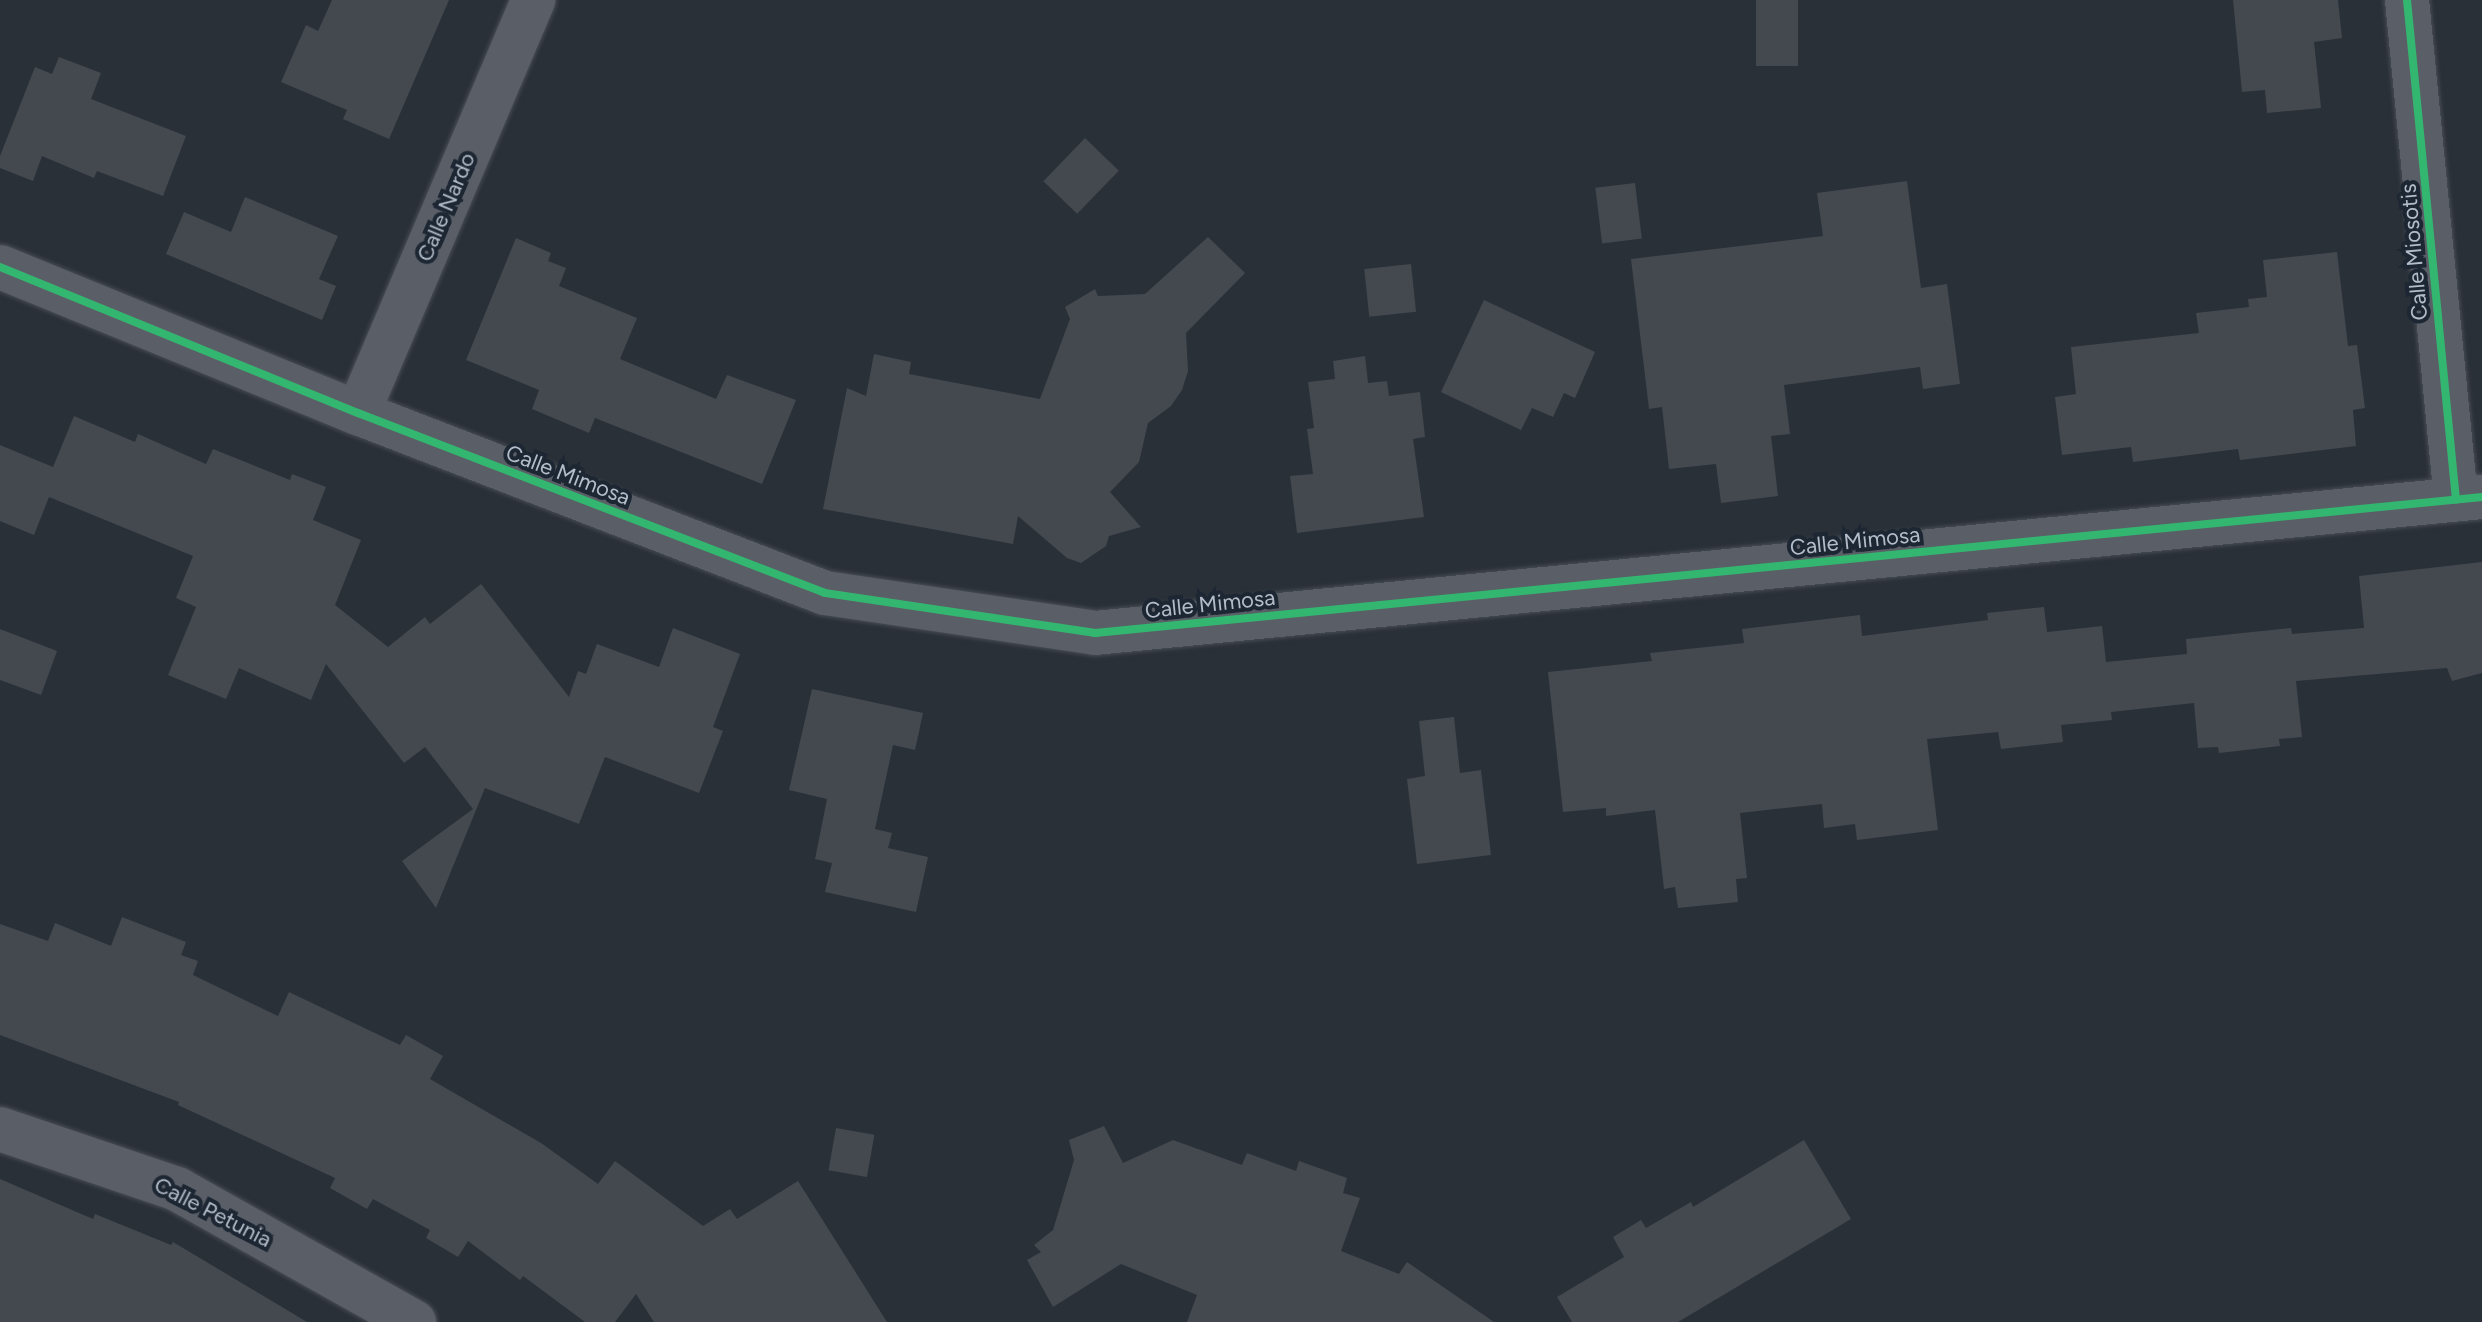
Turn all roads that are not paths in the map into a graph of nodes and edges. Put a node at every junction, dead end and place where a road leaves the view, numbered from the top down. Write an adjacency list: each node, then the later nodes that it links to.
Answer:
1 (533, 0): 4 (street, Calle Nardo)
2 (2407, 0): 5 (street, Calle Miosotis)
3 (0, 267): 4 (street, Calle Mimosa)
4 (358, 413): 5 (street, Calle Mimosa)
5 (2469, 499)
6 (0, 1129): 7 (street, Calle Petunia)
7 (414, 1322)

